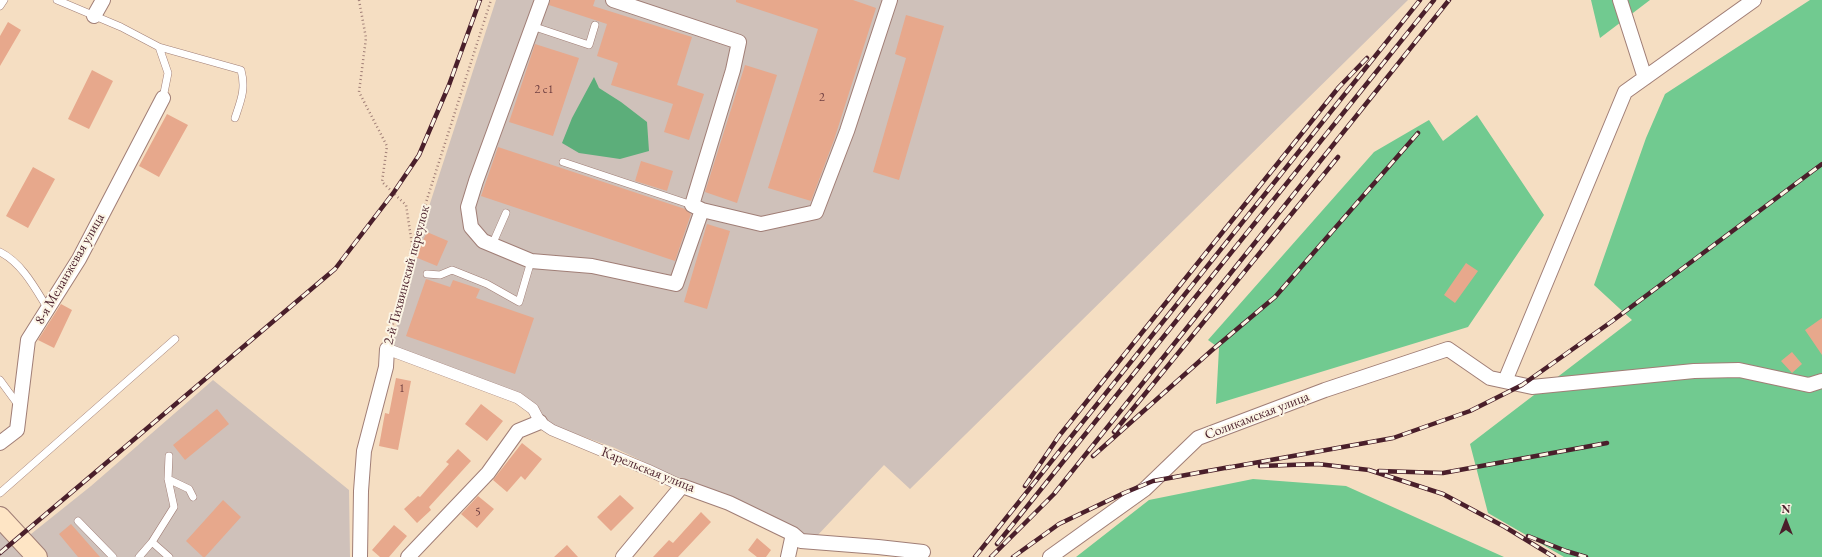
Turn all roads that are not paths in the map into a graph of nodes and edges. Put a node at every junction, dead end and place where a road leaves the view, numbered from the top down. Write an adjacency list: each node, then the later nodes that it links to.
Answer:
1 (4, 0): 9 (lane)
2 (58, 0): 10 (lane)
3 (104, 0): 10 (street)
4 (542, 0): 12 (street)
5 (613, 0): 18 (street)
6 (889, 0): 18 (street)
7 (1620, 0): 14 (street)
8 (1754, 0): 14 (street)
9 (0, 6)
10 (94, 16): 13 (lane)
11 (595, 25): 12 (lane)
12 (532, 26): 20 (street)
13 (159, 47): 15 (lane); 16 (lane)
14 (1645, 78): 28 (street)
15 (163, 98): 24 (street, 8-я Меланжевая улица)
16 (235, 118)
17 (563, 162): 18 (lane)
18 (697, 208): 22 (street)
19 (506, 213): 20 (lane)
20 (492, 245): 22 (street)
21 (0, 252): 24 (lane)
22 (531, 262): 23 (lane)
23 (427, 274)
24 (48, 309): 30 (street, 8-я Меланжевая улица)
25 (175, 339): 36 (lane)
26 (387, 349): 31 (street, Карельская улица); 48 (street, 2-й Тихвинский переулок)
27 (0, 380): 30 (lane)
28 (1505, 381): 29 (street); 53 (street, Соликамская улица)
29 (1822, 381)
30 (20, 407): 32 (street, 8-я Меланжевая улица)
31 (540, 422): 35 (street, Карельская улица); 49 (street)
32 (0, 443)
33 (169, 456): 34 (lane)
34 (168, 479): 37 (lane); 41 (lane)
35 (682, 486): 40 (street, Карельская улица); 50 (street)
36 (0, 493)
37 (193, 497)
38 (0, 517): 44 (main road)
39 (78, 521): 45 (lane)
40 (793, 534): 42 (street, Карельская улица); 51 (street)
41 (152, 542): 46 (lane); 47 (lane)
42 (830, 544): 43 (street, Карельская улица); 52 (street)
43 (923, 552)
44 (37, 557)
45 (113, 557)
46 (139, 557)
47 (169, 557)
48 (360, 557)
49 (408, 557)
50 (623, 557)
51 (788, 557)
52 (850, 557)
53 (1050, 557)

